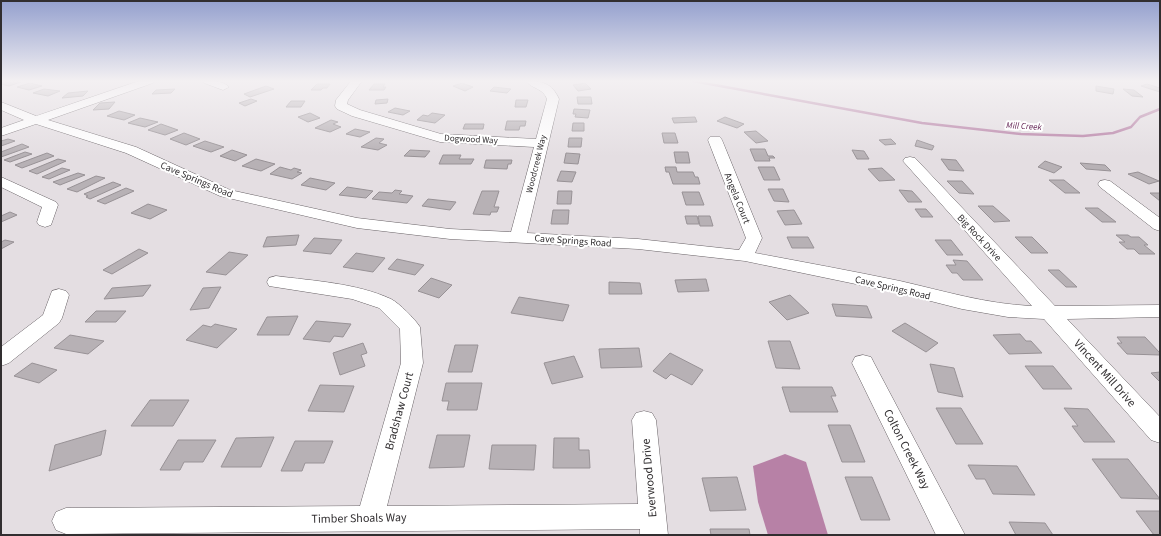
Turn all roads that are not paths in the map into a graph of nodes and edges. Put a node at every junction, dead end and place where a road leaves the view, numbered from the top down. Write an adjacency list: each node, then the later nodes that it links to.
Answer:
1 (1, 106): 5 (street, Cave Springs Road)
2 (76, 106): 5 (street)
3 (341, 106): 8 (street, Dogwood Way)
4 (551, 106): 8 (street, Woodcreek Way)
5 (35, 120): 6 (street); 14 (street, Cave Springs Road)
6 (1, 132)
7 (715, 140): 15 (street, Angela Court)
8 (541, 143): 14 (street, Woodcreek Way)
9 (910, 161): 19 (street, Big Rock Drive)
10 (1, 181): 12 (street)
11 (1105, 184): 13 (street)
12 (45, 222)
13 (1160, 226)
14 (518, 236): 15 (street, Cave Springs Road)
15 (744, 256): 19 (street, Cave Springs Road)
16 (276, 282): 24 (street, Bradshaw Court)
17 (59, 295): 20 (street)
18 (1160, 311): 19 (street, Cave Springs Road)
19 (1050, 312): 23 (street, Vincent Mill Drive)
20 (1, 358)
21 (863, 363): 27 (street, Colton Creek Way)
22 (644, 420): 26 (street, Everwood Drive)
23 (1160, 433)
24 (370, 518): 25 (street, Timber Shoals Way); 26 (street, Timber Shoals Way)
25 (66, 521)
26 (653, 525)
27 (951, 535)

